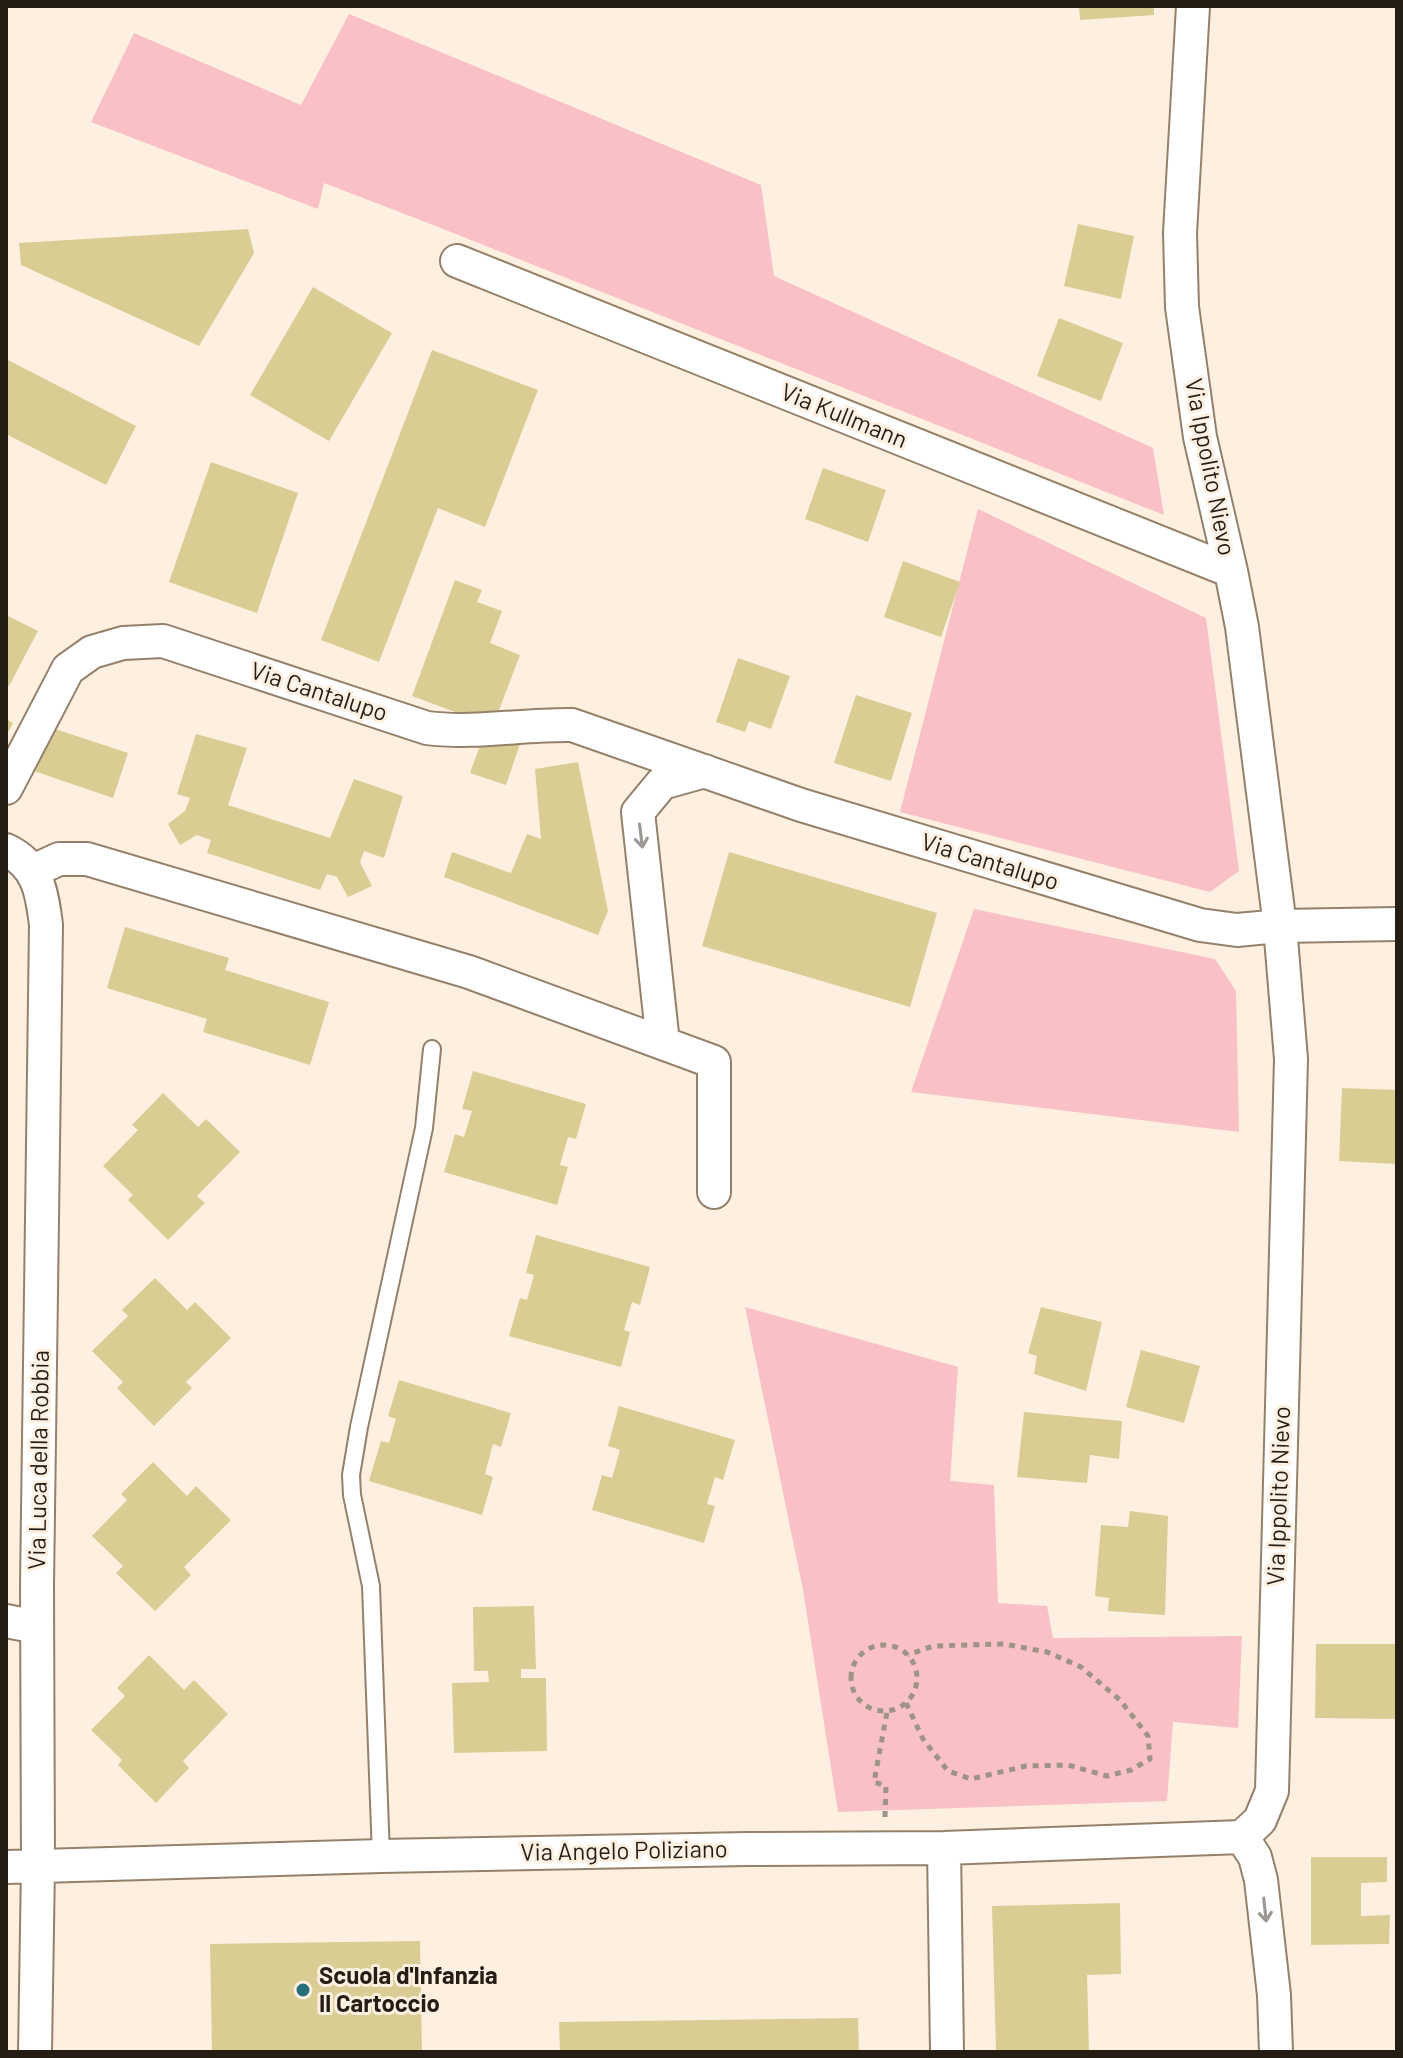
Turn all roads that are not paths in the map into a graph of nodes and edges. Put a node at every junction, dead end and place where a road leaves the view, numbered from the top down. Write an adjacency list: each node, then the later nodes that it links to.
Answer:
1 (1193, 6): 3 (street, Via Ippolito Nievo)
2 (457, 261): 3 (street, Via Kullmann)
3 (1231, 571): 9 (street, Via Ippolito Nievo)
4 (705, 771): 5 (street, Via Cantalupo); 9 (street, Via Cantalupo); 10 (street, one-way to 10)
5 (6, 788)
6 (6, 850): 7 (street)
7 (33, 871): 10 (street); 14 (street, Via Luca della Robbia)
8 (1397, 924): 9 (street)
9 (1280, 926): 15 (street, Via Ippolito Nievo)
10 (663, 1043): 12 (street)
11 (432, 1049): 17 (lane)
12 (714, 1192)
13 (6, 1621): 14 (street)
14 (37, 1627): 18 (street, Via Luca della Robbia)
15 (1242, 1837): 16 (street, Via Angelo Poliziano); 22 (street, one-way to 22)
16 (944, 1848): 17 (street, Via Angelo Poliziano); 21 (street)
17 (381, 1856): 18 (street, Via Angelo Poliziano)
18 (38, 1866): 19 (street, Via Angelo Poliziano); 20 (street, Via Luca della Robbia)
19 (6, 1867)
20 (35, 2052)
21 (947, 2052)
22 (1276, 2052)

